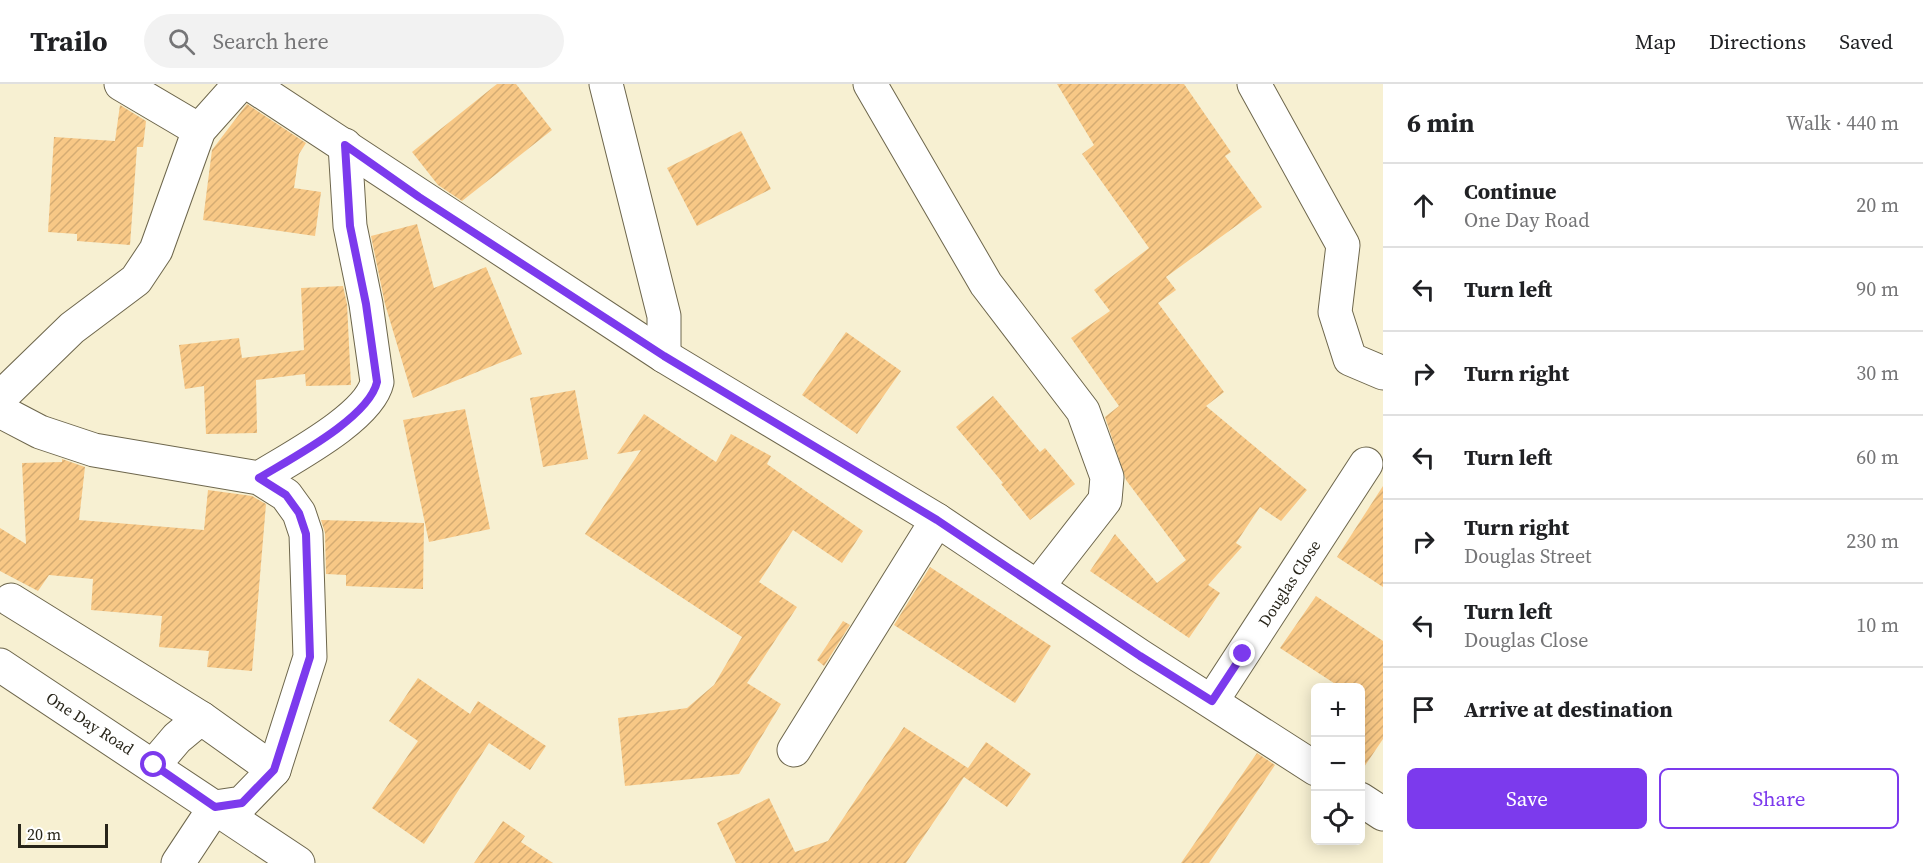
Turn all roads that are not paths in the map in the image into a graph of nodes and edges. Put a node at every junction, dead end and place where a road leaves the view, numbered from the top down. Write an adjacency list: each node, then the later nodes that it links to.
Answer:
1 (121, 84): 7 (street)
2 (240, 84): 7 (street)
3 (250, 84): 8 (street)
4 (606, 84): 9 (street)
5 (870, 84): 16 (street)
6 (1254, 84): 10 (street)
7 (200, 130): 11 (street)
8 (345, 145): 9 (street); 14 (street)
9 (664, 356): 15 (street)
10 (1383, 374)
11 (0, 398)
12 (0, 411): 14 (street)
13 (1366, 464): 19 (street, Douglas Close)
14 (259, 478): 24 (street)
15 (937, 520): 16 (street); 21 (street)
16 (1038, 586): 19 (street)
17 (11, 600): 20 (street)
18 (0, 665): 22 (street, One Day Road)
19 (1212, 701): 23 (street)
20 (201, 718): 22 (street); 24 (street)
21 (794, 750)
22 (154, 765): 26 (street, One Day Road)
23 (1311, 766)
24 (274, 770): 26 (street)
25 (1365, 802): 27 (street)
26 (215, 807): 28 (street); 29 (street, One Day Road)
27 (1383, 814)
28 (178, 863)
29 (298, 863)

